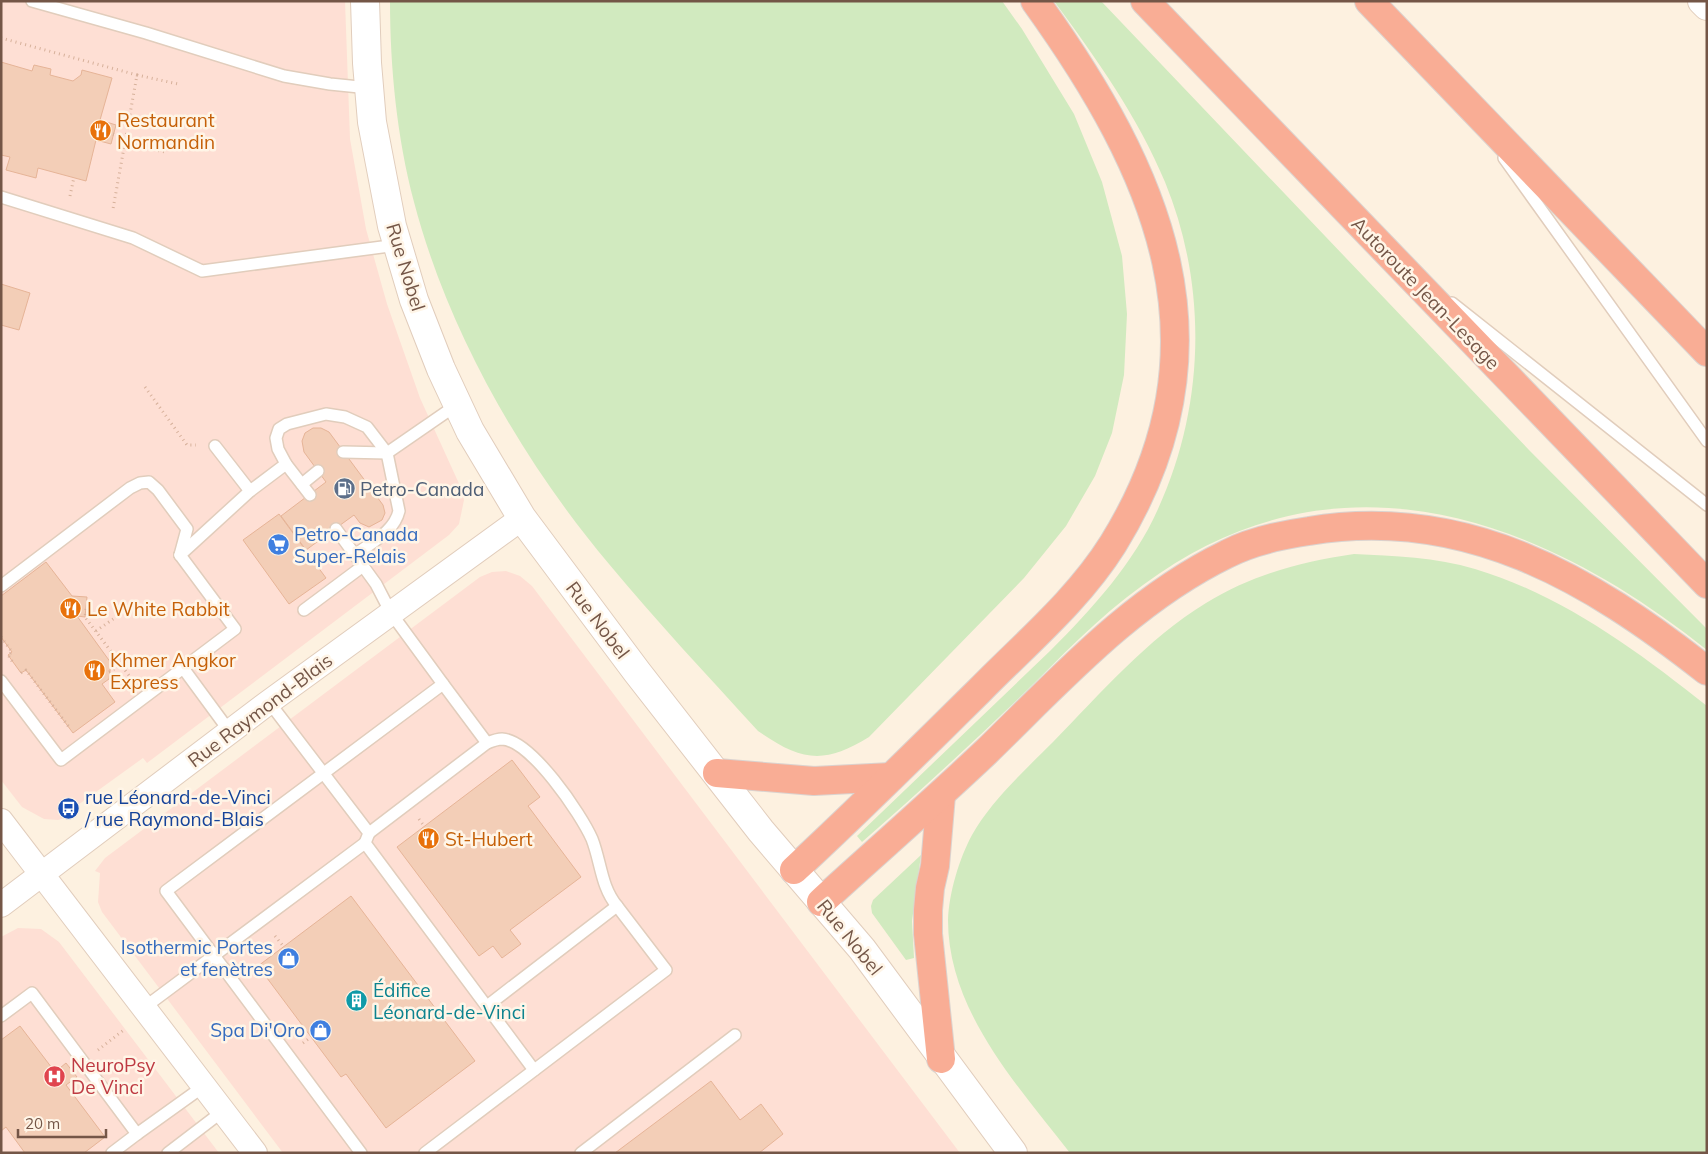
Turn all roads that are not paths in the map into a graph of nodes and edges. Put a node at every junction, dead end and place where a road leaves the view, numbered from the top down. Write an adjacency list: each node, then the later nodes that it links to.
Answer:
1 (32, 1): 8 (lane)
2 (365, 1): 8 (street, Rue Nobel)
3 (1034, 1): 43 (highway)
4 (1145, 1): 12 (highway, Autoroute Jean-Lesage)
5 (1369, 1): 9 (highway)
6 (1702, 1): 7 (street)
7 (1707, 6)
8 (369, 88): 11 (street, Rue Nobel)
9 (1458, 93): 13 (highway); 15 (lane)
10 (1, 197): 11 (lane)
11 (397, 245): 14 (street, Rue Nobel)
12 (1382, 247): 24 (lane); 30 (highway, Autoroute Jean-Lesage)
13 (1707, 352)
14 (458, 404): 18 (lane); 25 (street, Rue Nobel)
15 (1707, 441)
16 (215, 446): 22 (lane)
17 (343, 452): 18 (lane)
18 (388, 453): 19 (lane); 28 (lane)
19 (286, 464): 21 (lane); 22 (lane)
20 (318, 471): 21 (lane)
21 (302, 484): 23 (lane)
22 (250, 491): 27 (lane)
23 (310, 495)
24 (1707, 504)
25 (522, 518): 33 (street, Rue Raymond-Blais); 41 (street, Rue Nobel)
26 (336, 529): 28 (lane)
27 (180, 555): 31 (lane); 34 (lane)
28 (355, 555): 29 (lane)
29 (363, 566): 32 (lane); 33 (lane)
30 (1707, 584)
31 (1, 586)
32 (304, 610)
33 (391, 613): 36 (lane); 38 (street, Rue Raymond-Blais)
34 (183, 668): 37 (lane); 39 (lane)
35 (1707, 671): 44 (highway)
36 (443, 684): 40 (lane); 42 (lane)
37 (3, 688)
38 (269, 702): 39 (street, Rue Raymond-Blais); 42 (lane)
39 (230, 732): 48 (street, Rue Raymond-Blais)
40 (487, 744): 46 (lane); 51 (lane)
41 (718, 773): 43 (highway); 47 (street, Rue Nobel)
42 (323, 774): 46 (lane); 52 (lane)
43 (891, 777): 47 (highway)
44 (941, 795): 49 (highway); 57 (highway)
45 (1, 821): 48 (street)
46 (367, 838): 52 (lane); 53 (lane)
47 (794, 870): 49 (street, Rue Nobel)
48 (43, 874): 50 (street, Rue Raymond-Blais); 54 (street)
49 (821, 902): 57 (street, Rue Nobel)
50 (1, 905)
51 (617, 906): 53 (lane); 58 (lane)
52 (215, 956): 54 (lane); 65 (lane)
53 (487, 1006): 58 (lane)
54 (145, 1007): 59 (street)
55 (1, 1016): 61 (lane)
56 (735, 1035): 67 (lane)
57 (941, 1059): 68 (street, Rue Nobel)
58 (534, 1070): 66 (lane)
59 (204, 1086): 60 (street); 61 (lane)
60 (223, 1111): 63 (lane); 64 (street)
61 (137, 1134): 62 (lane)
62 (112, 1153)
63 (168, 1153)
64 (255, 1153)
65 (361, 1153)
66 (425, 1153)
67 (581, 1153)
68 (1013, 1153)

